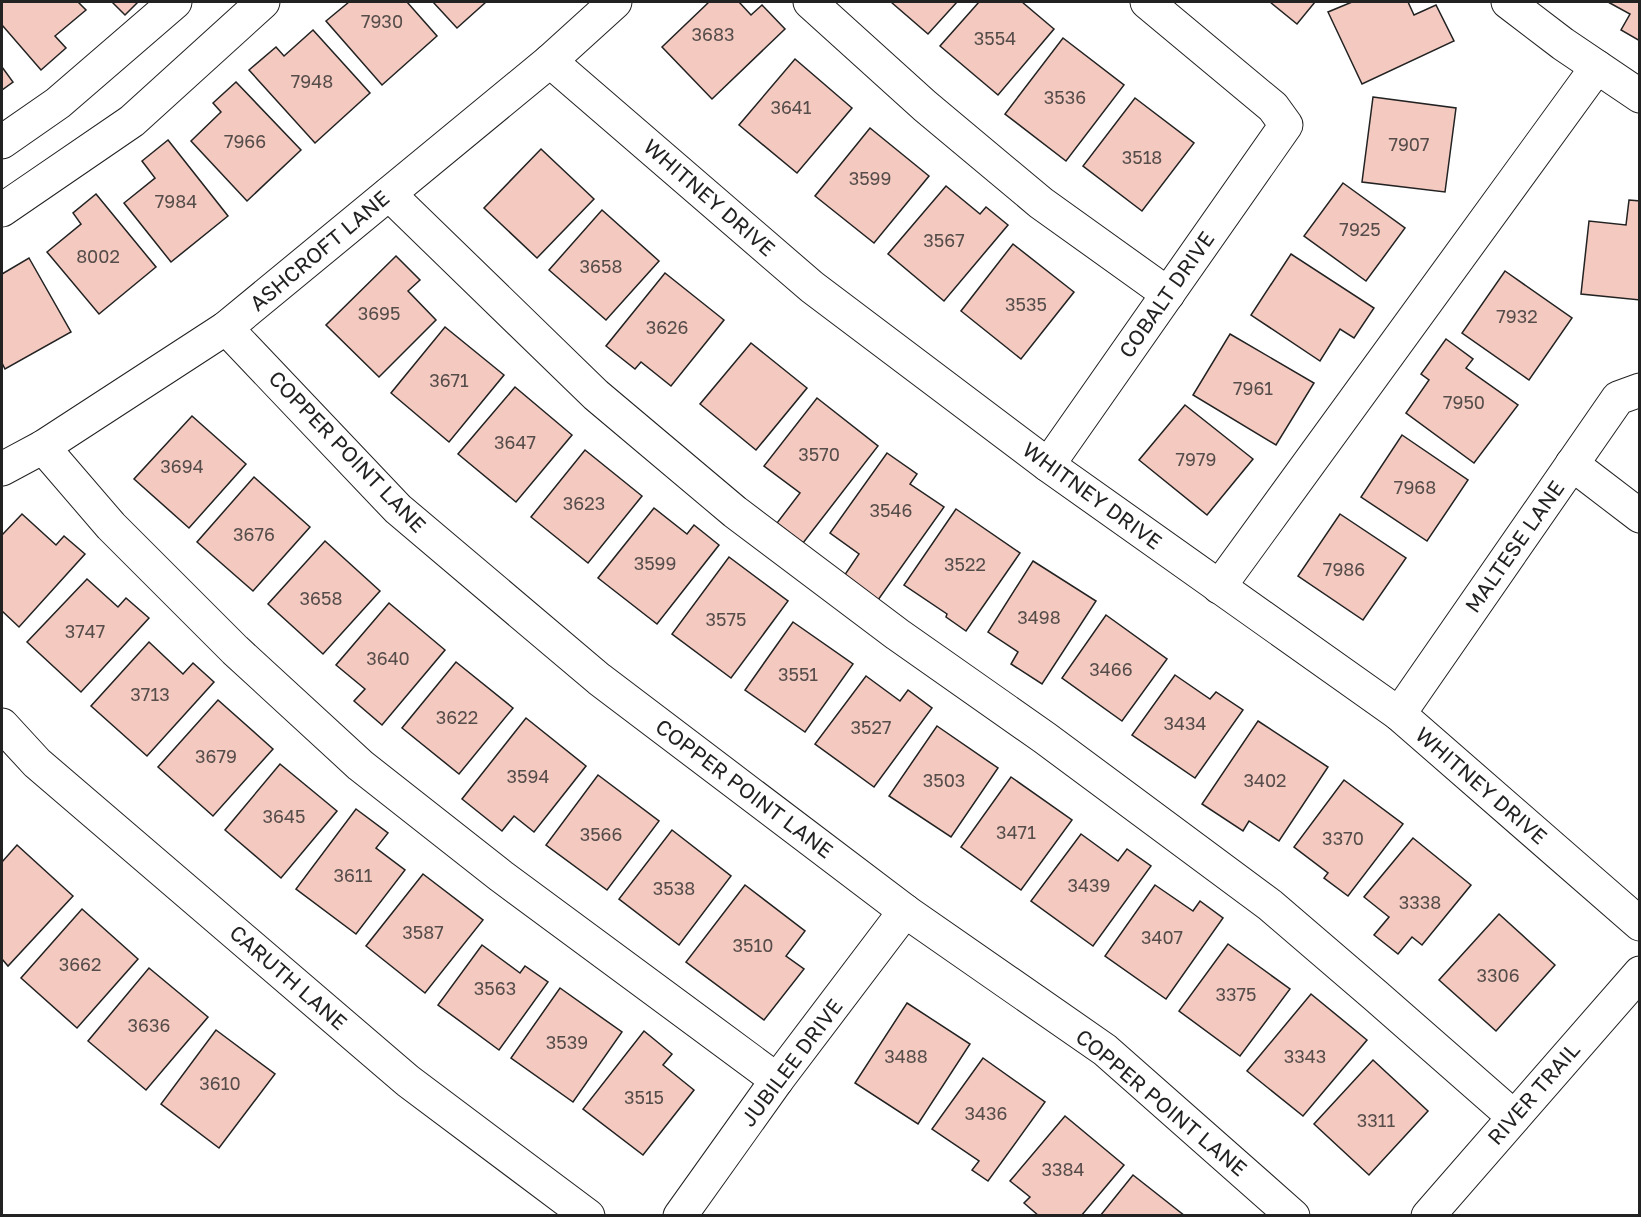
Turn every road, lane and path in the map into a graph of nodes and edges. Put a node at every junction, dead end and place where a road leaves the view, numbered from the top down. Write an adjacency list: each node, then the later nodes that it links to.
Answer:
1 (175, 2): 10 (street)
2 (263, 2): 12 (street)
3 (615, 2): 7 (street, ASHCROFT LANE)
4 (810, 2): 13 (street)
5 (1148, 2): 13 (street, COBALT DRIVE)
6 (1508, 2): 8 (street)
7 (550, 61): 11 (street, ASHCROFT LANE); 18 (street, WHITNEY DRIVE)
8 (1597, 67): 9 (street); 21 (street)
9 (1640, 96)
10 (2, 142)
11 (389, 194): 14 (street, ASHCROFT LANE); 28 (street)
12 (2, 210)
13 (1168, 294): 18 (street, COBALT DRIVE)
14 (226, 328): 16 (street, ASHCROFT LANE); 24 (street, COPPER POINT LANE)
15 (1640, 390): 17 (street, MALTESE LANE)
16 (42, 447): 19 (street, ASHCROFT LANE); 27 (street)
17 (1572, 464): 20 (street); 22 (street, MALTESE LANE)
18 (1048, 465): 21 (street, WHITNEY DRIVE)
19 (2, 469)
20 (1640, 516)
21 (1219, 587): 22 (street, WHITNEY DRIVE)
22 (1399, 714): 25 (street, WHITNEY DRIVE)
23 (2, 725): 29 (street, CARUTH LANE)
24 (905, 911): 27 (street, JUBILEE DRIVE); 31 (street, COPPER POINT LANE)
25 (1640, 924)
26 (1640, 973): 28 (street, RIVER TRAIL)
27 (777, 1080): 30 (street, JUBILEE DRIVE)
28 (1514, 1118): 32 (street, RIVER TRAIL)
29 (588, 1215)
30 (680, 1215)
31 (1293, 1215)
32 (1428, 1215)

